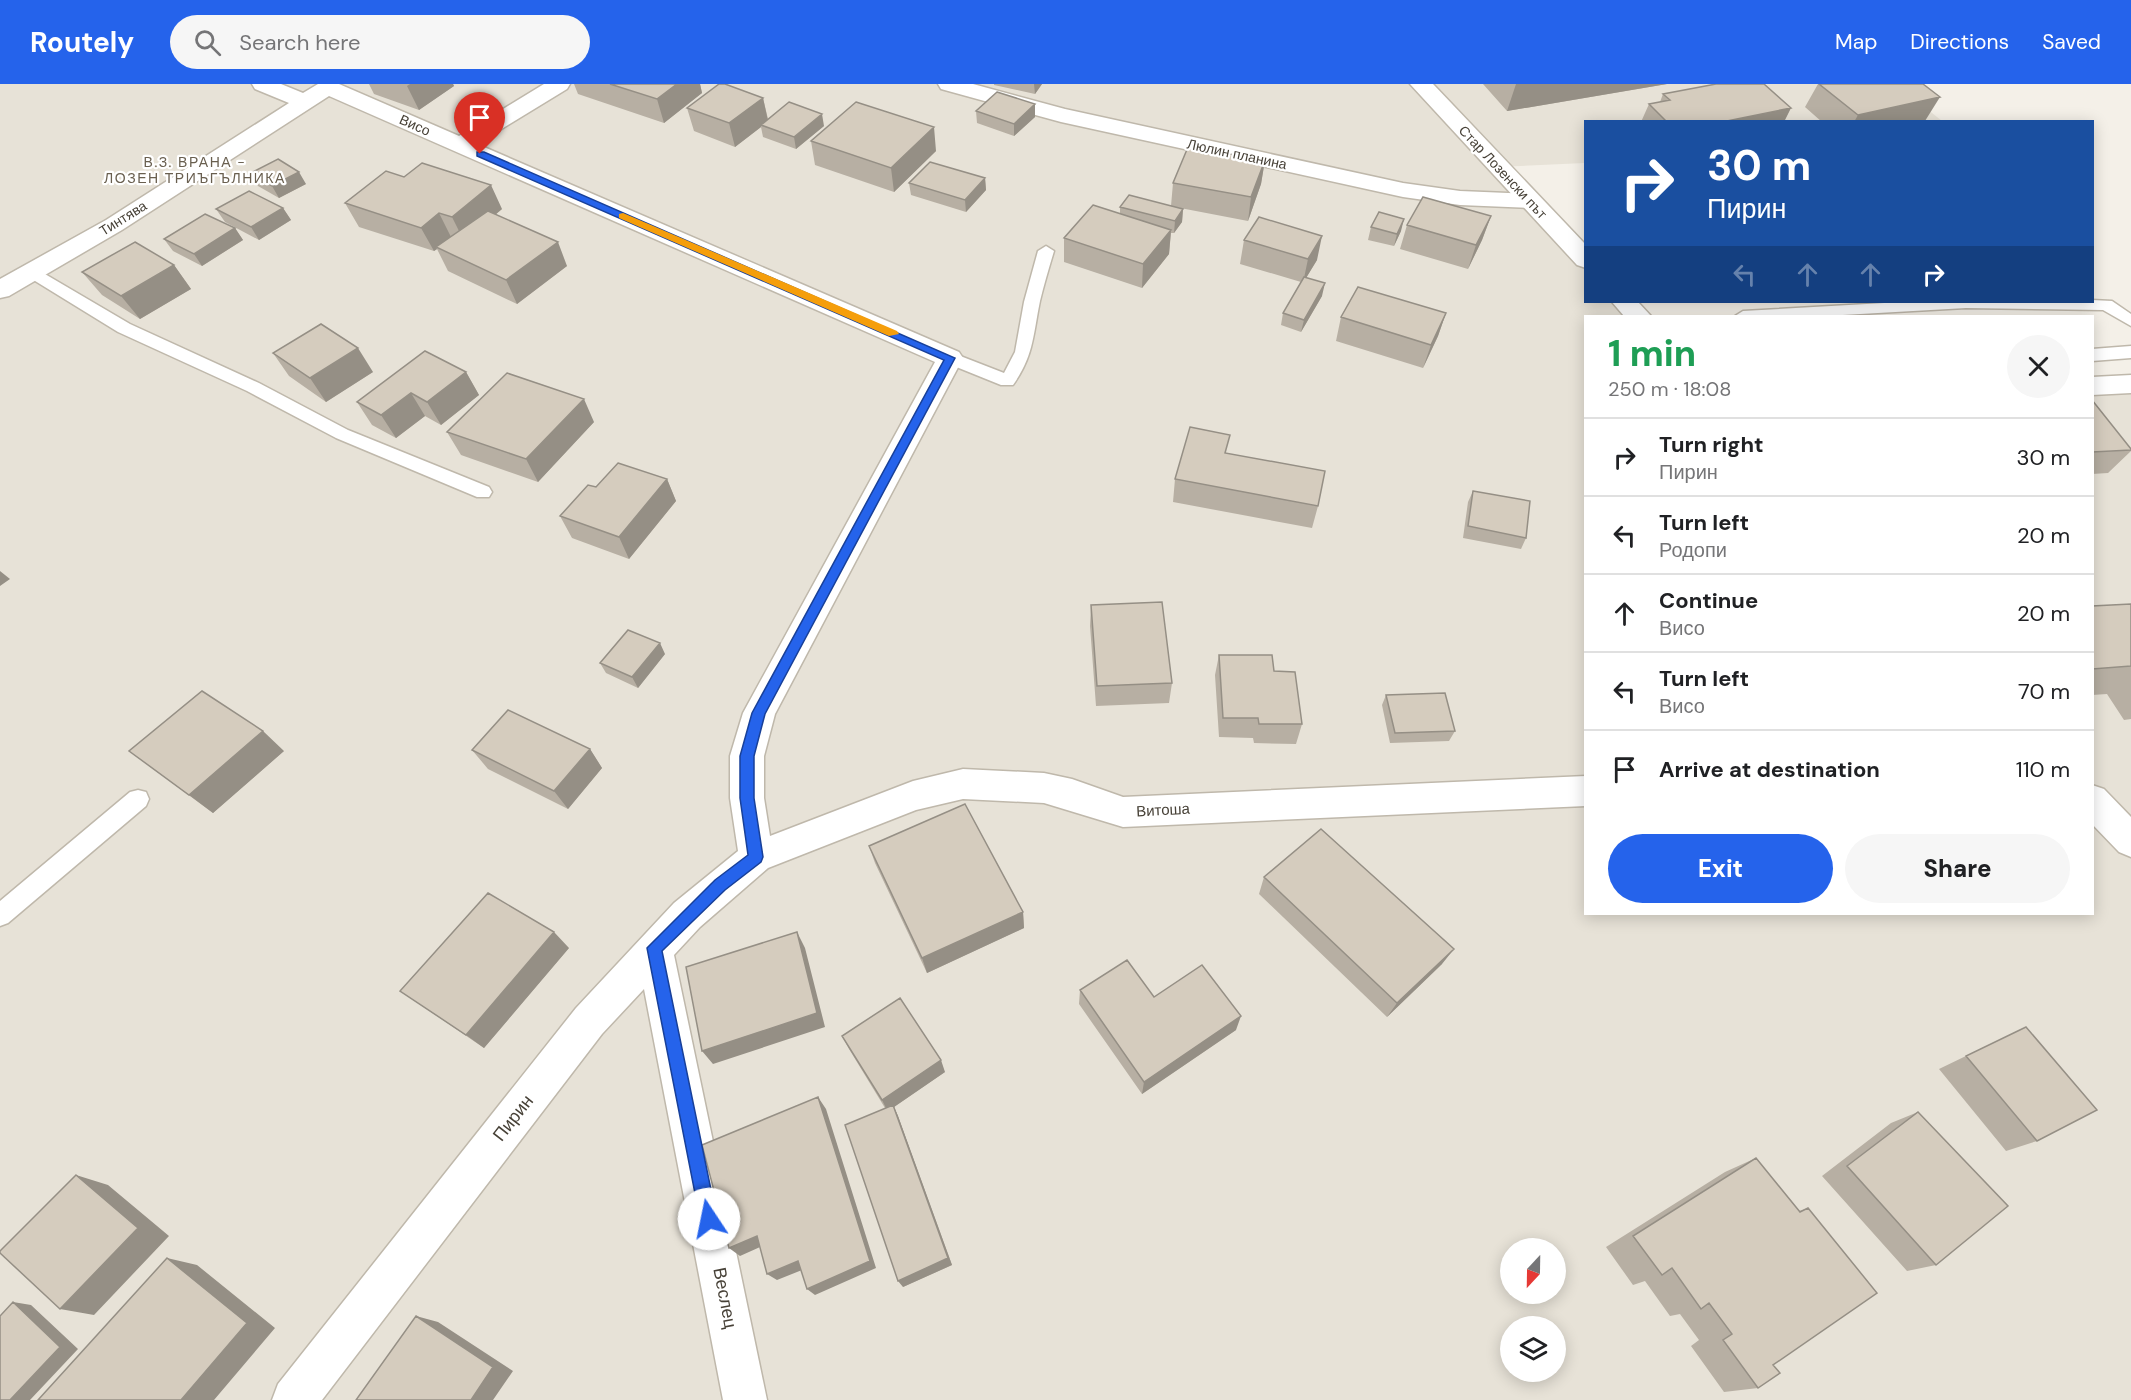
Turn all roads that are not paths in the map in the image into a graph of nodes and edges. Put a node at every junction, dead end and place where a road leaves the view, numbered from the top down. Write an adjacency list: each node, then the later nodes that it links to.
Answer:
1 (263, 84): 5 (street)
2 (559, 84): 6 (street)
3 (949, 84): 7 (street, Люлин планина)
4 (1421, 84): 7 (street, Стар Лозенски път)
5 (303, 101): 6 (street, Висо); 10 (street, Тинтява)
6 (459, 145): 20 (street, Висо)
7 (1530, 201): 9 (street, Стар Лозенски път)
8 (1046, 251): 20 (lane)
9 (1584, 258)
10 (33, 272): 11 (street, Тинтява); 23 (lane)
11 (0, 290)
12 (1625, 303): 15 (street)
13 (1966, 303): 17 (lane)
14 (1966, 303): 16 (lane)
15 (1637, 315)
16 (1760, 315)
17 (2131, 321)
18 (2131, 352): 19 (lane)
19 (2094, 354)
20 (950, 358): 28 (street)
21 (2131, 384): 22 (street)
22 (2094, 386)
23 (483, 492)
24 (1584, 791): 28 (street, Витоша)
25 (138, 799): 29 (lane)
26 (2094, 802): 27 (street)
27 (2131, 841)
28 (756, 857): 30 (street, Пирин)
29 (0, 915)
30 (654, 948): 31 (street, Пирин); 32 (street, Веслец)
31 (294, 1400)
32 (745, 1400)

